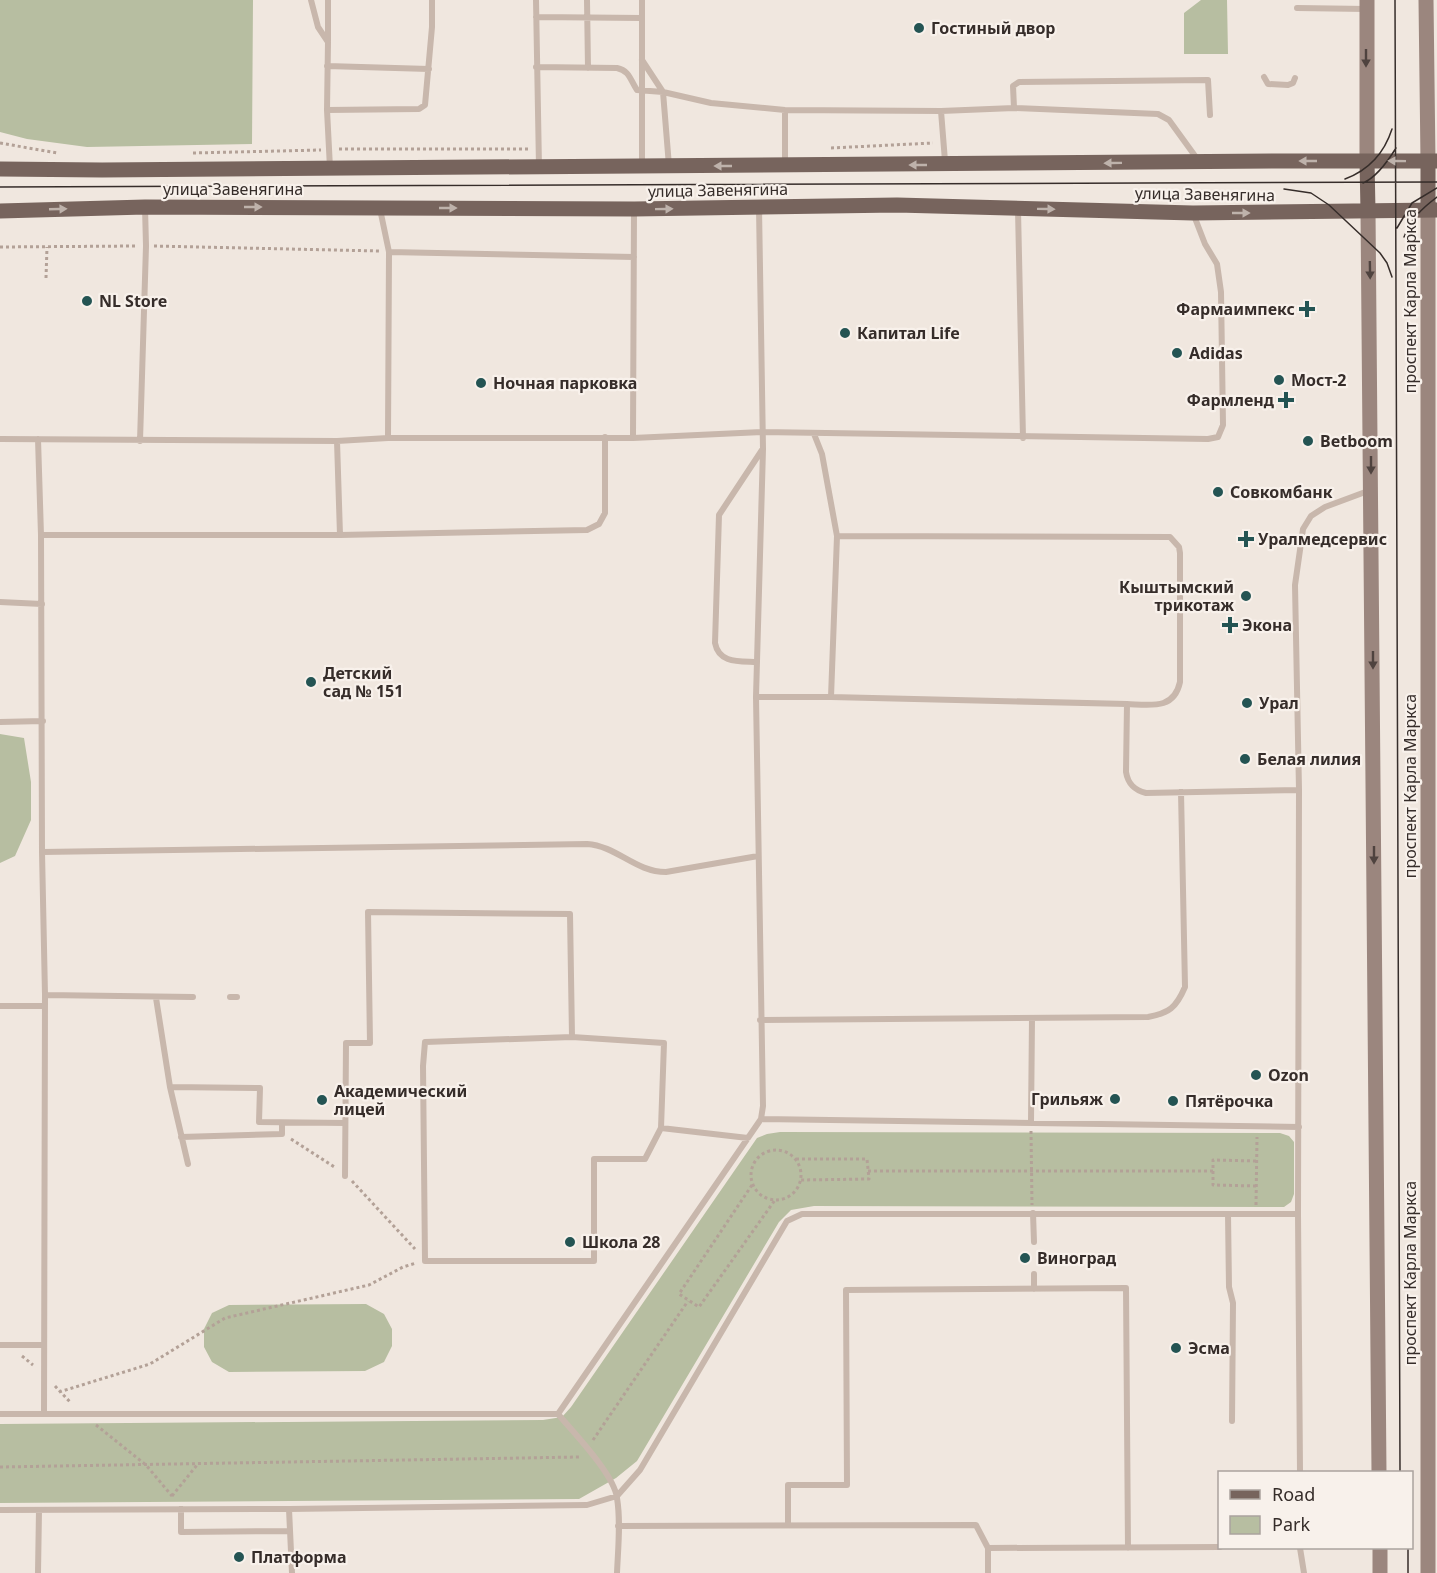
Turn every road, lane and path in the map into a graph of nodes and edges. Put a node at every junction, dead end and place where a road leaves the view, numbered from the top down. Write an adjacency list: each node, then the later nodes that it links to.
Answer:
1 (311, 0): 15 (lane)
2 (328, 0): 15 (lane)
3 (432, 0): 20 (lane)
4 (536, 0): 12 (lane)
5 (587, 0): 13 (lane)
6 (642, 0): 14 (lane)
7 (1426, 0): 31 (main road, проспект Карла Маркса)
8 (1435, 0): 10 (main road)
9 (1367, 4): 11 (lane); 30 (main road, проспект Карла Маркса, one-way to 30)
10 (1437, 5)
11 (1297, 8)
12 (536, 17): 13 (lane); 18 (lane)
13 (587, 17): 14 (lane); 19 (lane)
14 (642, 18): 16 (lane)
15 (328, 42): 17 (lane)
16 (642, 60): 23 (lane); 24 (lane)
17 (327, 66): 20 (lane); 26 (lane)
18 (536, 66): 19 (lane); 37 (lane)
19 (588, 68): 23 (lane)
20 (429, 69): 26 (lane)
21 (1264, 77): 22 (lane)
22 (1295, 78)
23 (640, 91): 24 (lane); 35 (lane)
24 (663, 92): 27 (lane); 36 (lane)
25 (1014, 108): 28 (lane); 29 (lane); 32 (lane)
26 (327, 110): 39 (lane)
27 (784, 110): 28 (lane); 34 (lane)
28 (941, 111): 33 (lane)
29 (1210, 115)
30 (1367, 161): 31 (main road, улица Завенягина, one-way to 30); 32 (main road, улица Завенягина, one-way to 32); 47 (main road, проспект Карла Маркса)
31 (1432, 161): 45 (main road, проспект Карла Маркса)
32 (1199, 162): 33 (main road, улица Завенягина, one-way to 33)
33 (946, 164): 34 (main road, улица Завенягина, one-way to 34)
34 (785, 165): 36 (main road, улица Завенягина, one-way to 36)
35 (642, 166): 36 (main road, улица Завенягина); 37 (main road, улица Завенягина)
36 (669, 166)
37 (539, 167): 39 (main road, улица Завенягина)
38 (0, 169): 39 (main road, улица Завенягина)
39 (330, 169)
40 (145, 207): 41 (main road, улица Завенягина, one-way to 41); 46 (main road, улица Завенягина, one-way to 40); 50 (lane)
41 (380, 208): 43 (main road, улица Завенягина, one-way to 43); 52 (lane)
42 (759, 208): 43 (main road, улица Завенягина, one-way to 42); 44 (main road, улица Завенягина); 57 (lane)
43 (634, 209): 53 (lane)
44 (1018, 209): 48 (main road, улица Завенягина, one-way to 48); 62 (lane)
45 (1432, 210): 47 (main road, улица Завенягина); 56 (main road, проспект Карла Маркса)
46 (0, 211)
47 (1368, 211): 48 (main road, улица Завенягина, one-way to 47); 68 (main road, проспект Карла Маркса, one-way to 68)
48 (1193, 213): 62 (lane)
49 (46, 246): 50 (path); 51 (path); 54 (path)
50 (146, 246): 52 (path); 65 (lane)
51 (0, 247)
52 (389, 252): 53 (lane); 60 (lane)
53 (634, 257): 61 (lane)
54 (46, 278)
55 (1437, 338): 56 (main road)
56 (1428, 376): 75 (main road, проспект Карла Маркса)
57 (762, 432): 58 (lane); 61 (lane); 67 (lane)
58 (814, 434): 62 (lane); 71 (lane)
59 (605, 436): 60 (lane); 61 (lane); 70 (lane)
60 (388, 438): 66 (lane)
61 (633, 438)
62 (1023, 438)
63 (0, 439): 64 (lane)
64 (38, 439): 65 (lane); 69 (lane)
65 (140, 441): 66 (lane)
66 (337, 441): 70 (lane)
67 (763, 449): 74 (lane); 74 (lane)
68 (1371, 490): 81 (lane); 136 (main road, проспект Карла Маркса, one-way to 136)
69 (41, 535): 70 (lane); 73 (lane)
70 (340, 535)
71 (837, 536): 77 (lane); 78 (lane)
72 (0, 602): 73 (lane)
73 (42, 604): 79 (lane)
74 (758, 662): 76 (lane)
75 (1433, 667): 128 (main road, проспект Карла Маркса)
76 (756, 697): 77 (lane); 84 (lane)
77 (831, 697): 78 (lane)
78 (1128, 704): 82 (lane)
79 (43, 721): 80 (lane); 83 (lane)
80 (0, 722)
81 (1299, 790): 82 (lane); 99 (lane)
82 (1181, 792): 90 (lane)
83 (42, 852): 84 (lane); 85 (lane)
84 (758, 856): 91 (lane)
85 (45, 995): 87 (lane); 89 (lane)
86 (193, 997): 87 (lane)
87 (156, 998): 93 (lane)
88 (0, 1006): 89 (lane)
89 (44, 1006): 125 (lane)
90 (1032, 1018): 91 (lane); 95 (lane)
91 (760, 1020): 94 (lane)
92 (572, 1037): 97 (lane); 100 (lane); 120 (lane)
93 (170, 1087): 96 (lane); 102 (lane)
94 (761, 1119): 95 (lane); 103 (lane)
95 (1031, 1122): 98 (lane); 107 (path)
96 (282, 1123): 97 (lane); 101 (lane)
97 (345, 1123): 110 (lane)
98 (1257, 1126): 99 (lane); 105 (path)
99 (1299, 1127): 118 (lane)
100 (662, 1128): 103 (lane); 120 (lane)
101 (282, 1134): 102 (lane); 110 (path)
102 (181, 1137): 106 (lane)
103 (748, 1138): 130 (lane)
104 (796, 1159): 108 (path); 111 (path); 112 (path)
105 (1257, 1161): 109 (path); 113 (path)
106 (188, 1164)
107 (1032, 1170): 108 (path); 109 (path); 115 (path)
108 (868, 1171): 111 (path)
109 (1213, 1172): 113 (path)
110 (345, 1176): 120 (path)
111 (801, 1180): 114 (path)
112 (752, 1185): 114 (path); 123 (path)
113 (1256, 1186): 117 (path)
114 (775, 1200): 123 (path)
115 (1032, 1213): 116 (lane); 119 (lane); 138 (lane)
116 (1228, 1214): 117 (lane); 131 (lane)
117 (1256, 1214): 118 (lane)
118 (1298, 1214): 135 (lane)
119 (1034, 1242)
120 (425, 1261): 126 (path)
121 (1034, 1274): 122 (lane)
122 (1034, 1289): 144 (lane); 148 (lane)
123 (688, 1301): 132 (path)
124 (0, 1345): 125 (lane)
125 (43, 1345): 127 (lane)
126 (59, 1392)
127 (44, 1413): 129 (lane); 130 (lane)
128 (1432, 1413): 157 (main road, проспект Карла Маркса)
129 (0, 1414)
130 (558, 1414): 132 (lane)
131 (1232, 1421)
132 (587, 1449): 133 (path); 138 (lane)
133 (198, 1464): 134 (path); 137 (path)
134 (0, 1467)
135 (1300, 1471)
136 (1379, 1471)
137 (172, 1496)
138 (617, 1496): 140 (lane); 143 (lane)
139 (181, 1509): 140 (lane); 142 (lane); 145 (lane)
140 (289, 1509): 145 (lane)
141 (0, 1510): 142 (lane)
142 (39, 1510): 151 (lane)
143 (618, 1526): 144 (lane); 153 (lane)
144 (788, 1526): 147 (lane)
145 (290, 1531): 152 (lane)
146 (1218, 1547): 148 (lane)
147 (988, 1548): 148 (lane); 154 (lane)
148 (1128, 1548)
149 (1300, 1549): 155 (lane)
150 (1380, 1549): 156 (main road)
151 (38, 1573)
152 (292, 1573)
153 (617, 1573)
154 (988, 1573)
155 (1304, 1573)
156 (1380, 1573)
157 (1428, 1573)

